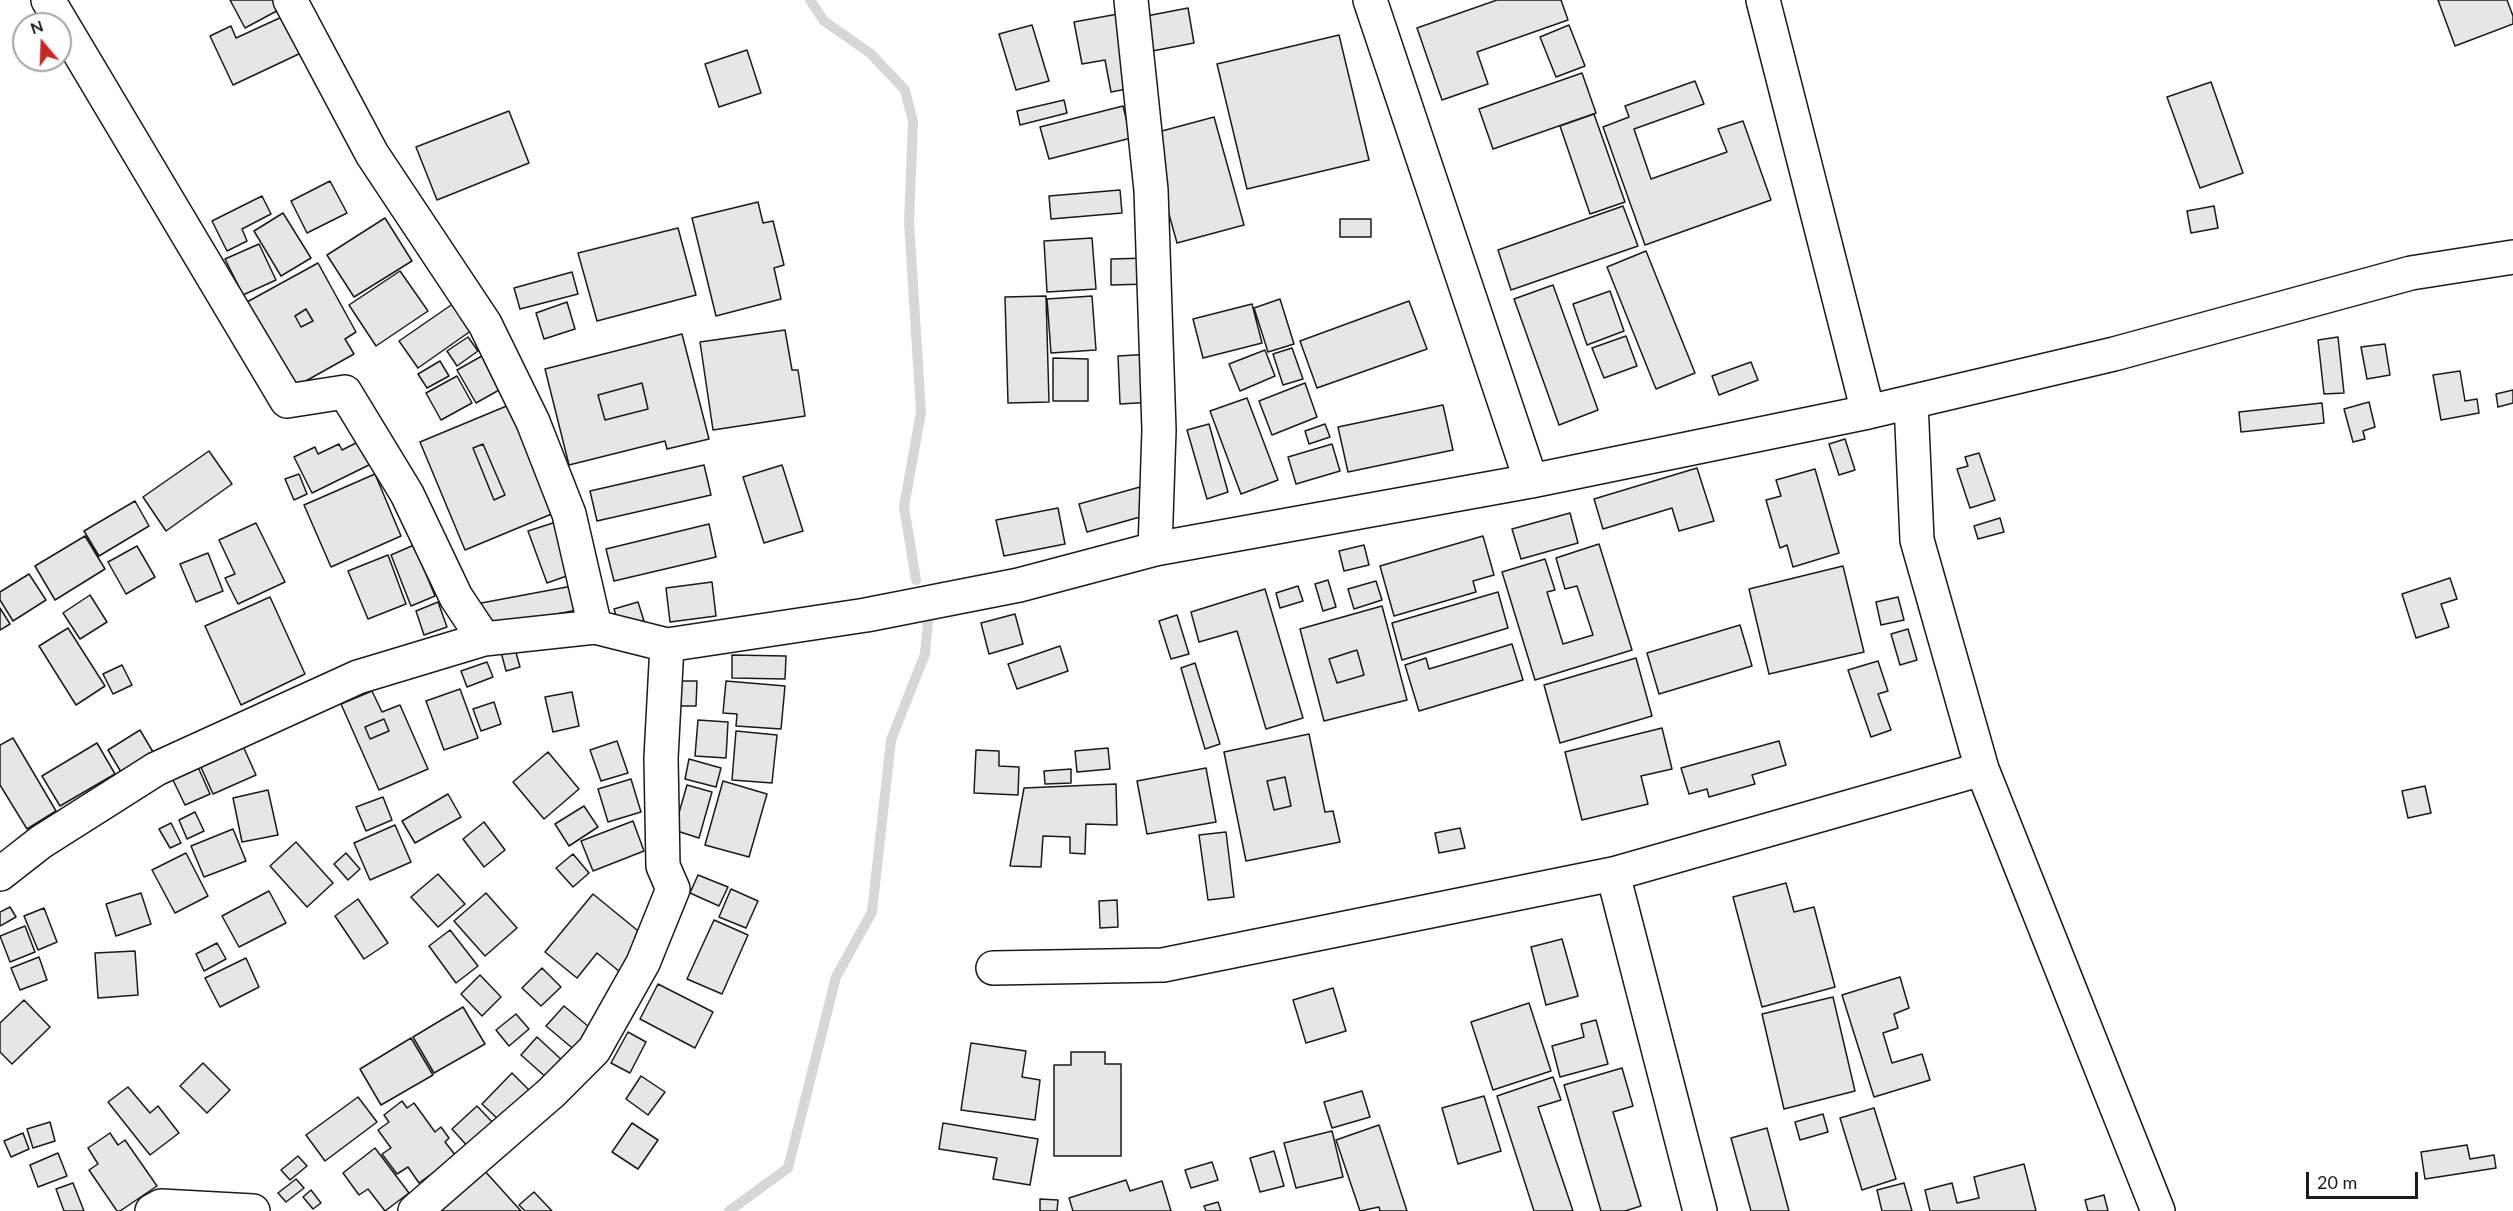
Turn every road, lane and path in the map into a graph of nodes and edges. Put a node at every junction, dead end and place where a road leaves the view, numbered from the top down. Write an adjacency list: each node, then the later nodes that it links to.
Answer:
1 (48, 0): 12 (street)
2 (290, 0): 11 (street)
3 (1131, 0): 10 (street)
4 (1370, 0): 9 (street)
5 (1763, 0): 8 (street)
6 (2513, 257): 7 (street)
7 (1911, 402): 8 (street); 14 (street)
8 (1868, 412): 9 (street)
9 (1531, 482): 10 (street)
10 (1155, 549): 13 (street)
11 (595, 627): 12 (street); 13 (street)
12 (484, 639): 15 (street)
13 (667, 645): 20 (street)
14 (1982, 769): 16 (street); 22 (street)
15 (0, 874)
16 (1613, 874): 17 (street); 21 (street)
17 (993, 968)
18 (152, 1211): 19 (street)
19 (253, 1211)
20 (415, 1211)
21 (1700, 1211)
22 (2158, 1211)

